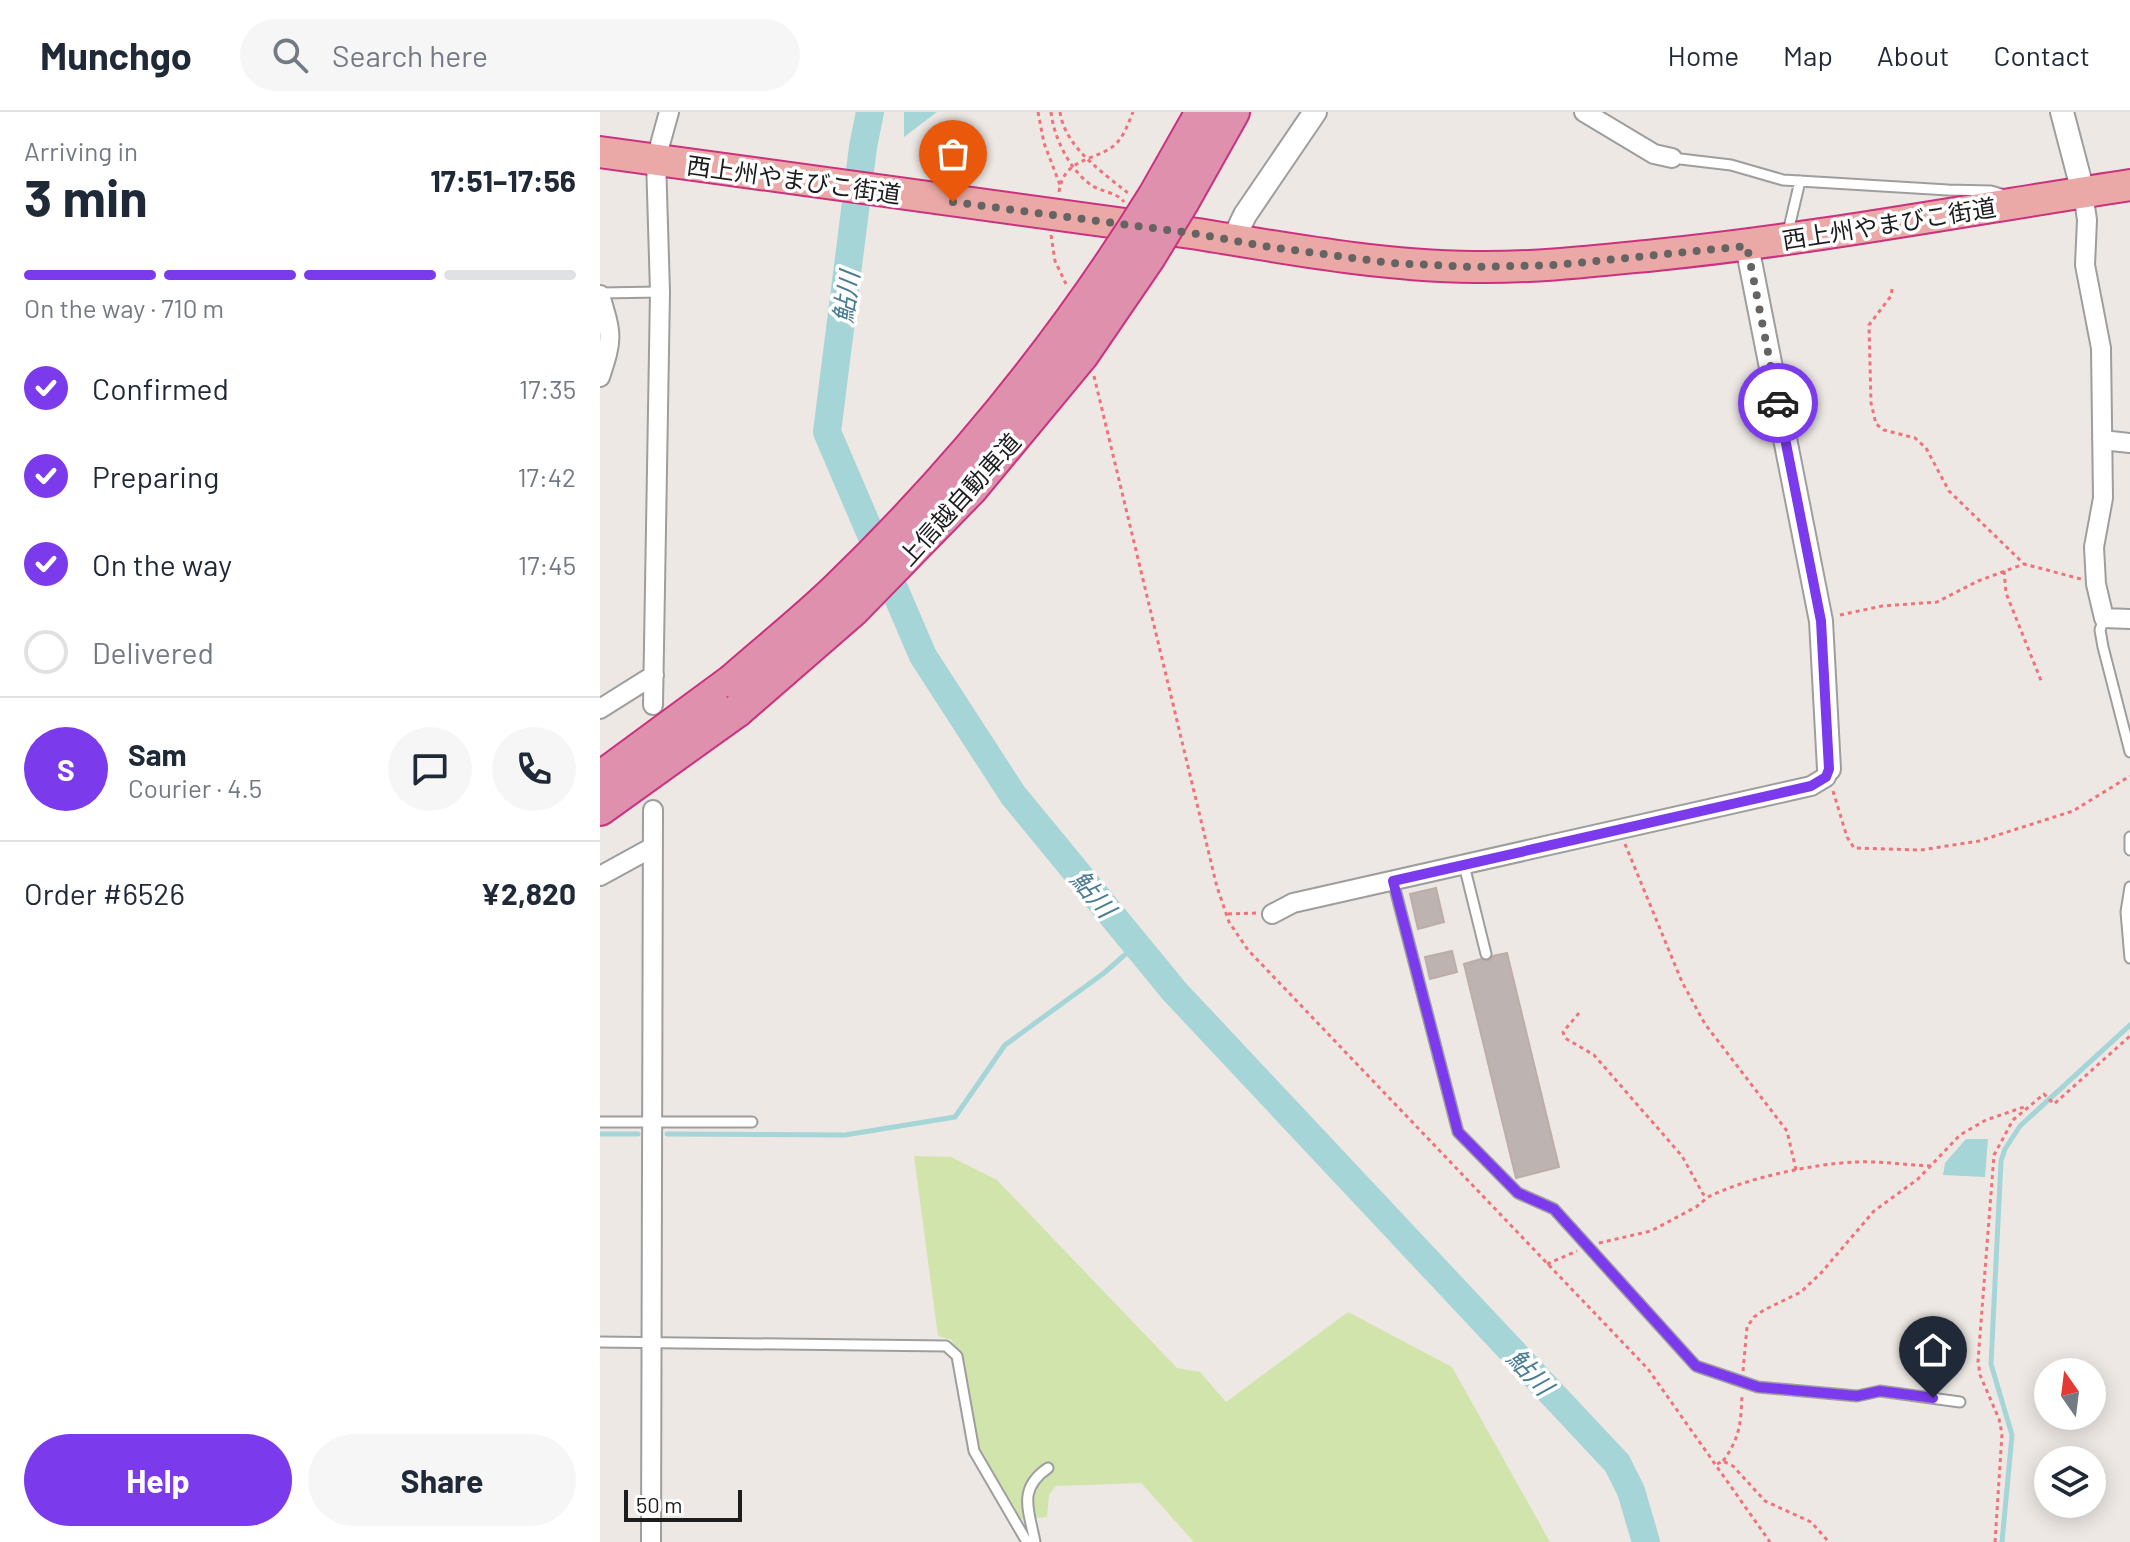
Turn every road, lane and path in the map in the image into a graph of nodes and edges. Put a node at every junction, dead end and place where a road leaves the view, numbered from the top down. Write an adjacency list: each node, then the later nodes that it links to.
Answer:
1 (669, 112): 14 (street)
2 (1038, 112): 17 (path)
3 (1051, 112): 15 (path)
4 (1060, 112): 12 (path)
5 (1133, 112): 12 (path)
6 (1202, 112): 20 (highway, 上信越自動車道)
7 (1233, 112): 20 (highway, 上信越自動車道)
8 (1315, 112): 25 (street)
9 (1584, 112): 13 (street)
10 (2062, 112): 19 (street)
11 (600, 152): 14 (highway, 西上州やまびこ街道)
12 (1088, 156): 15 (path); 20 (path)
13 (1672, 158): 16 (lane)
14 (656, 159): 23 (highway, 西上州やまびこ街道); 28 (street)
15 (1074, 166): 17 (path); 22 (path)
16 (1800, 181): 21 (lane); 24 (lane)
17 (1060, 185): 23 (path)
18 (2130, 185): 19 (highway, 西上州やまびこ街道)
19 (2083, 192): 21 (highway, 西上州やまびこ街道); 33 (street)
20 (1156, 196): 43 (highway, 上信越自動車道, bridge)
21 (2011, 204): 24 (highway, 西上州やまびこ街道)
22 (1125, 209)
23 (1050, 219): 25 (highway, 西上州やまびこ街道); 29 (path)
24 (1786, 239): 26 (highway, 西上州やまびこ街道)
25 (1233, 240): 26 (highway, 西上州やまびこ街道)
26 (1747, 246): 40 (street)
27 (1892, 289): 35 (path)
28 (660, 292): 30 (lane); 41 (street)
29 (1069, 293)
30 (600, 294): 32 (street)
31 (1092, 367): 60 (path)
32 (600, 377)
33 (2102, 440): 34 (street); 37 (street)
34 (2130, 443)
35 (2024, 564): 36 (path); 37 (path)
36 (2004, 571): 40 (path); 42 (path)
37 (2096, 584): 38 (street)
38 (2104, 618): 39 (street); 46 (lane)
39 (2130, 619)
40 (1821, 621): 47 (street)
41 (654, 675): 44 (street); 45 (street)
42 (2042, 683)
43 (735, 695): 49 (highway, 上信越自動車道); 50 (highway, 上信越自動車道)
44 (653, 705)
45 (600, 709)
46 (2130, 752)
47 (1827, 773): 48 (path); 52 (street)
48 (2130, 776)
49 (600, 778)
50 (600, 809)
51 (653, 810): 54 (street)
52 (1618, 830): 56 (street); 71 (path)
53 (2130, 837): 55 (lane)
54 (653, 847): 57 (street); 68 (street)
55 (2130, 850)
56 (1464, 865): 58 (street); 62 (lane)
57 (600, 876)
58 (1393, 881): 61 (street); 73 (lane)
59 (2130, 887): 63 (lane)
60 (1226, 914): 61 (path); 74 (path)
61 (1272, 914)
62 (1486, 954)
63 (2130, 958)
64 (1579, 1013): 72 (path)
65 (2130, 1036): 66 (path)
66 (2027, 1106): 70 (path); 87 (path)
67 (600, 1122): 68 (lane)
68 (653, 1122): 69 (lane); 76 (street)
69 (752, 1122)
70 (1931, 1166): 71 (path); 77 (path)
71 (1796, 1172): 72 (path)
72 (1708, 1197): 73 (path)
73 (1586, 1247): 74 (path); 77 (lane)
74 (1547, 1264): 80 (path)
75 (600, 1342): 76 (lane)
76 (652, 1343): 82 (street); 83 (lane)
77 (1742, 1384): 78 (lane); 79 (path)
78 (1960, 1402)
79 (1723, 1461): 80 (path); 86 (path)
80 (1717, 1464): 85 (path)
81 (1048, 1468): 84 (lane)
82 (651, 1542)
83 (1027, 1542)
84 (1035, 1542)
85 (1770, 1542)
86 (1829, 1542)
87 (1995, 1542)

